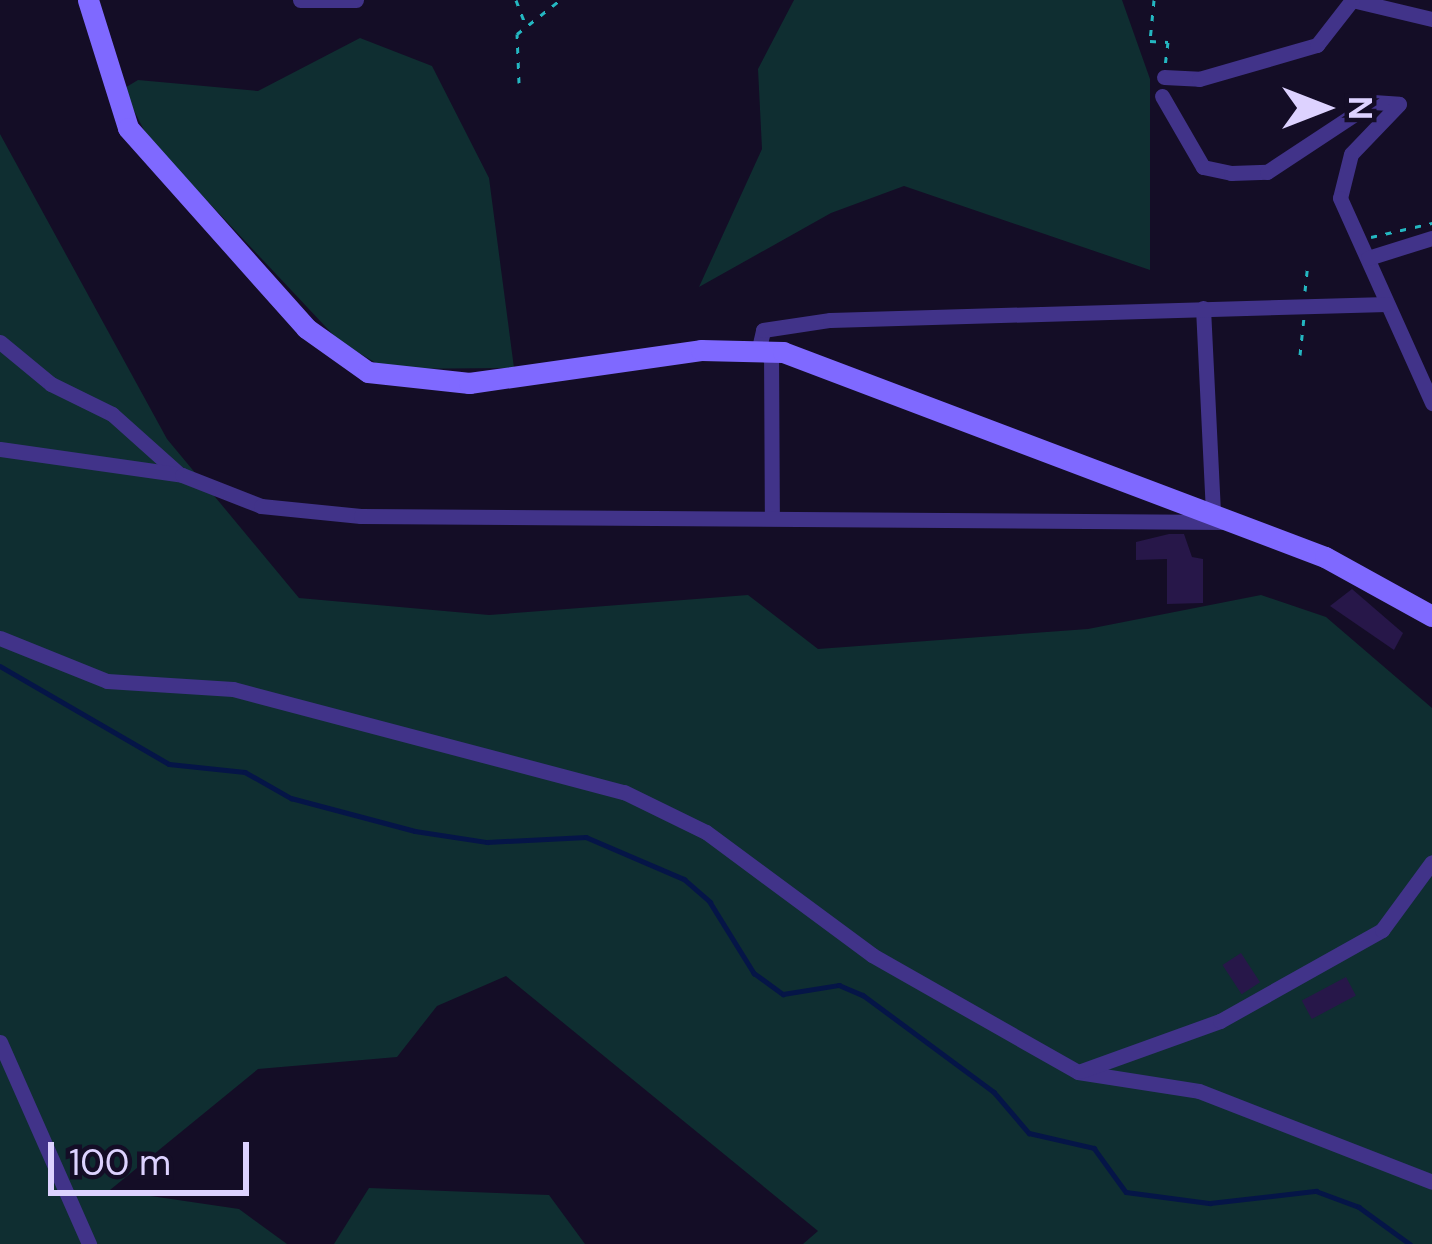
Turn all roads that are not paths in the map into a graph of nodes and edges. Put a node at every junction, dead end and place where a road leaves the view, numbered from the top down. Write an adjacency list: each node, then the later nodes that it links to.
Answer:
1 (88, 0): 13 (street)
2 (300, 0): 3 (street)
3 (356, 0)
4 (1352, 0): 5 (street); 6 (street)
5 (1432, 19)
6 (1164, 77)
7 (1162, 96): 9 (street)
8 (1432, 238): 9 (street)
9 (1363, 251): 10 (street)
10 (1387, 304): 11 (street); 14 (street)
11 (1203, 308): 13 (street); 18 (street)
12 (0, 342): 16 (street)
13 (765, 348): 17 (street); 18 (street)
14 (1432, 403)
15 (0, 448): 16 (street)
16 (182, 475): 17 (street)
17 (772, 518): 18 (street)
18 (1220, 519): 19 (street)
19 (1432, 616)
20 (0, 638): 23 (street)
21 (1432, 862): 23 (street)
22 (0, 1042): 25 (street)
23 (1078, 1072): 24 (street)
24 (1432, 1181)
25 (89, 1244)

